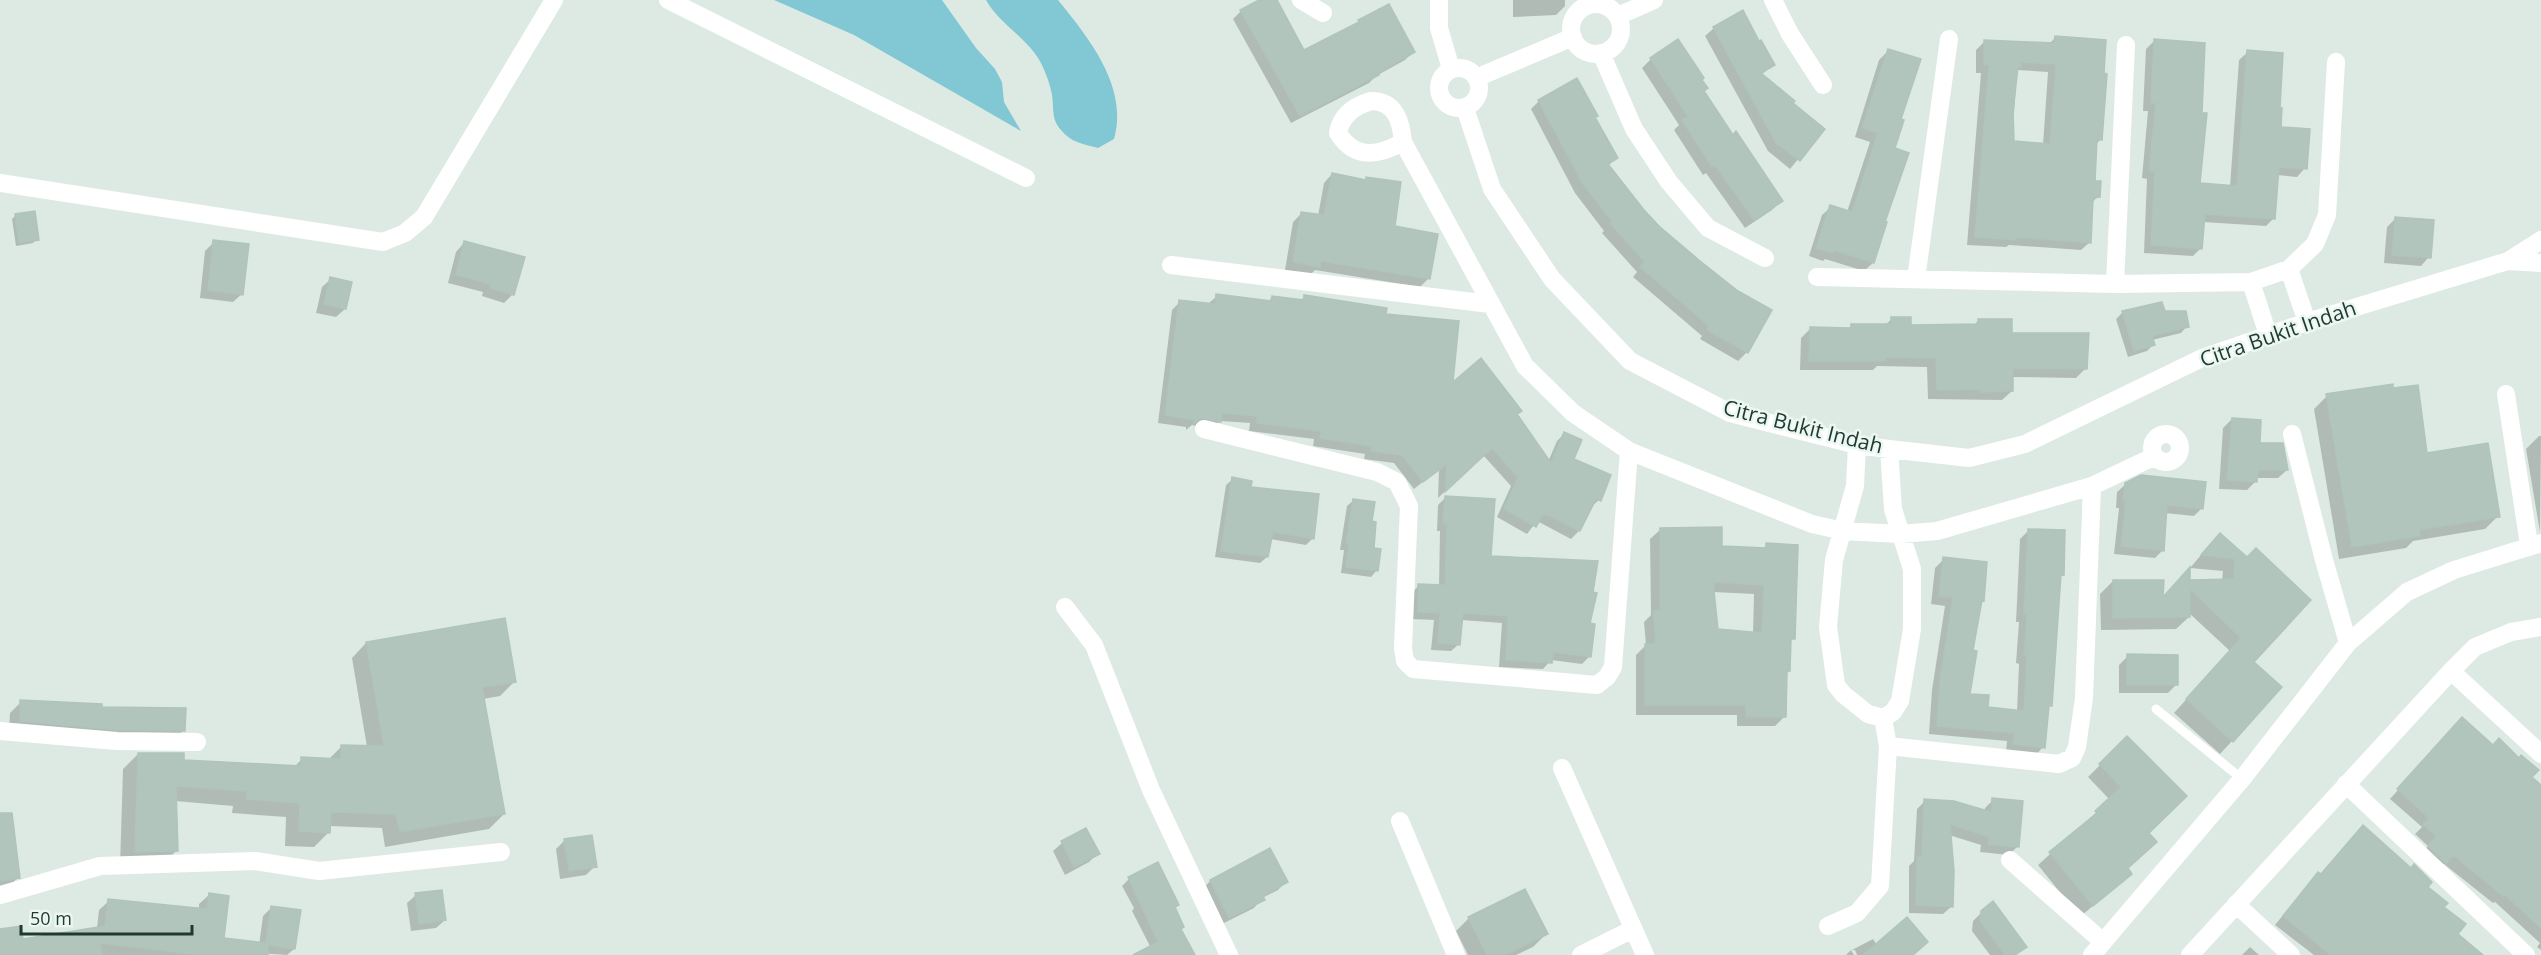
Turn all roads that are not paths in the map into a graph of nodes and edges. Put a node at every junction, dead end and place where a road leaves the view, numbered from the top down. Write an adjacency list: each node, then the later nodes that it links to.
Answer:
1 (554, 0): 21 (street)
2 (668, 0): 20 (street)
3 (1301, 0): 8 (street)
4 (1439, 0): 15 (street)
5 (1654, 0): 9 (street)
6 (1773, 0): 17 (street)
7 (1593, 2): 9 (street); 10 (street)
8 (1323, 13)
9 (1618, 16): 13 (street)
10 (1573, 38): 13 (street); 16 (street)
11 (1949, 39): 29 (street)
12 (2126, 45): 31 (street)
13 (1601, 53): 23 (street)
14 (2336, 63): 27 (street)
15 (1451, 69): 16 (street); 18 (street)
16 (1476, 78): 18 (street)
17 (1823, 85)
18 (1465, 108): 38 (street, Citra Bukit Indah)
19 (1403, 142): 32 (street)
20 (1026, 178)
21 (0, 183)
22 (2541, 240): 24 (street, Citra Bukit Indah)
23 (1764, 258)
24 (2508, 261): 25 (street, Citra Bukit Indah); 33 (street, Citra Bukit Indah)
25 (2541, 263)
26 (1171, 265): 32 (street)
27 (2289, 269): 30 (street); 33 (street)
28 (1817, 277): 29 (street)
29 (1916, 279): 31 (street)
30 (2251, 282): 31 (street); 34 (street)
31 (2115, 284)
32 (1490, 304): 40 (street)
33 (2307, 322): 34 (street, Citra Bukit Indah)
34 (2268, 335): 39 (street, Citra Bukit Indah)
35 (2506, 394): 45 (street)
36 (1204, 429): 40 (street)
37 (2292, 434): 48 (street)
38 (1857, 445): 39 (street, Citra Bukit Indah); 43 (street)
39 (1888, 449): 44 (street)
40 (1629, 451): 43 (street)
41 (2153, 457): 42 (street)
42 (2092, 486): 44 (street); 54 (street)
43 (1843, 531): 44 (street); 51 (street)
44 (1900, 534): 51 (street)
45 (2535, 544): 48 (street)
46 (1065, 607): 67 (street)
47 (2541, 627): 49 (street)
48 (2348, 643): 57 (street)
49 (2451, 671): 55 (street); 58 (street)
50 (2156, 709): 57 (lane)
51 (1883, 718): 54 (street)
52 (0, 731): 53 (street)
53 (196, 742)
54 (1888, 746): 64 (street)
55 (2541, 754)
56 (1562, 768): 65 (street)
57 (2242, 779): 66 (street)
58 (2346, 784): 63 (street); 73 (street)
59 (1400, 821): 68 (street)
60 (501, 852): 62 (street)
61 (2010, 860): 66 (street)
62 (0, 894)
63 (2236, 904): 71 (street); 72 (street)
64 (1828, 926)
65 (1634, 929): 69 (street); 70 (street)
66 (2097, 949)
67 (1229, 955)
68 (1456, 955)
69 (1581, 955)
70 (1645, 955)
71 (2190, 955)
72 (2291, 955)
73 (2526, 955)

